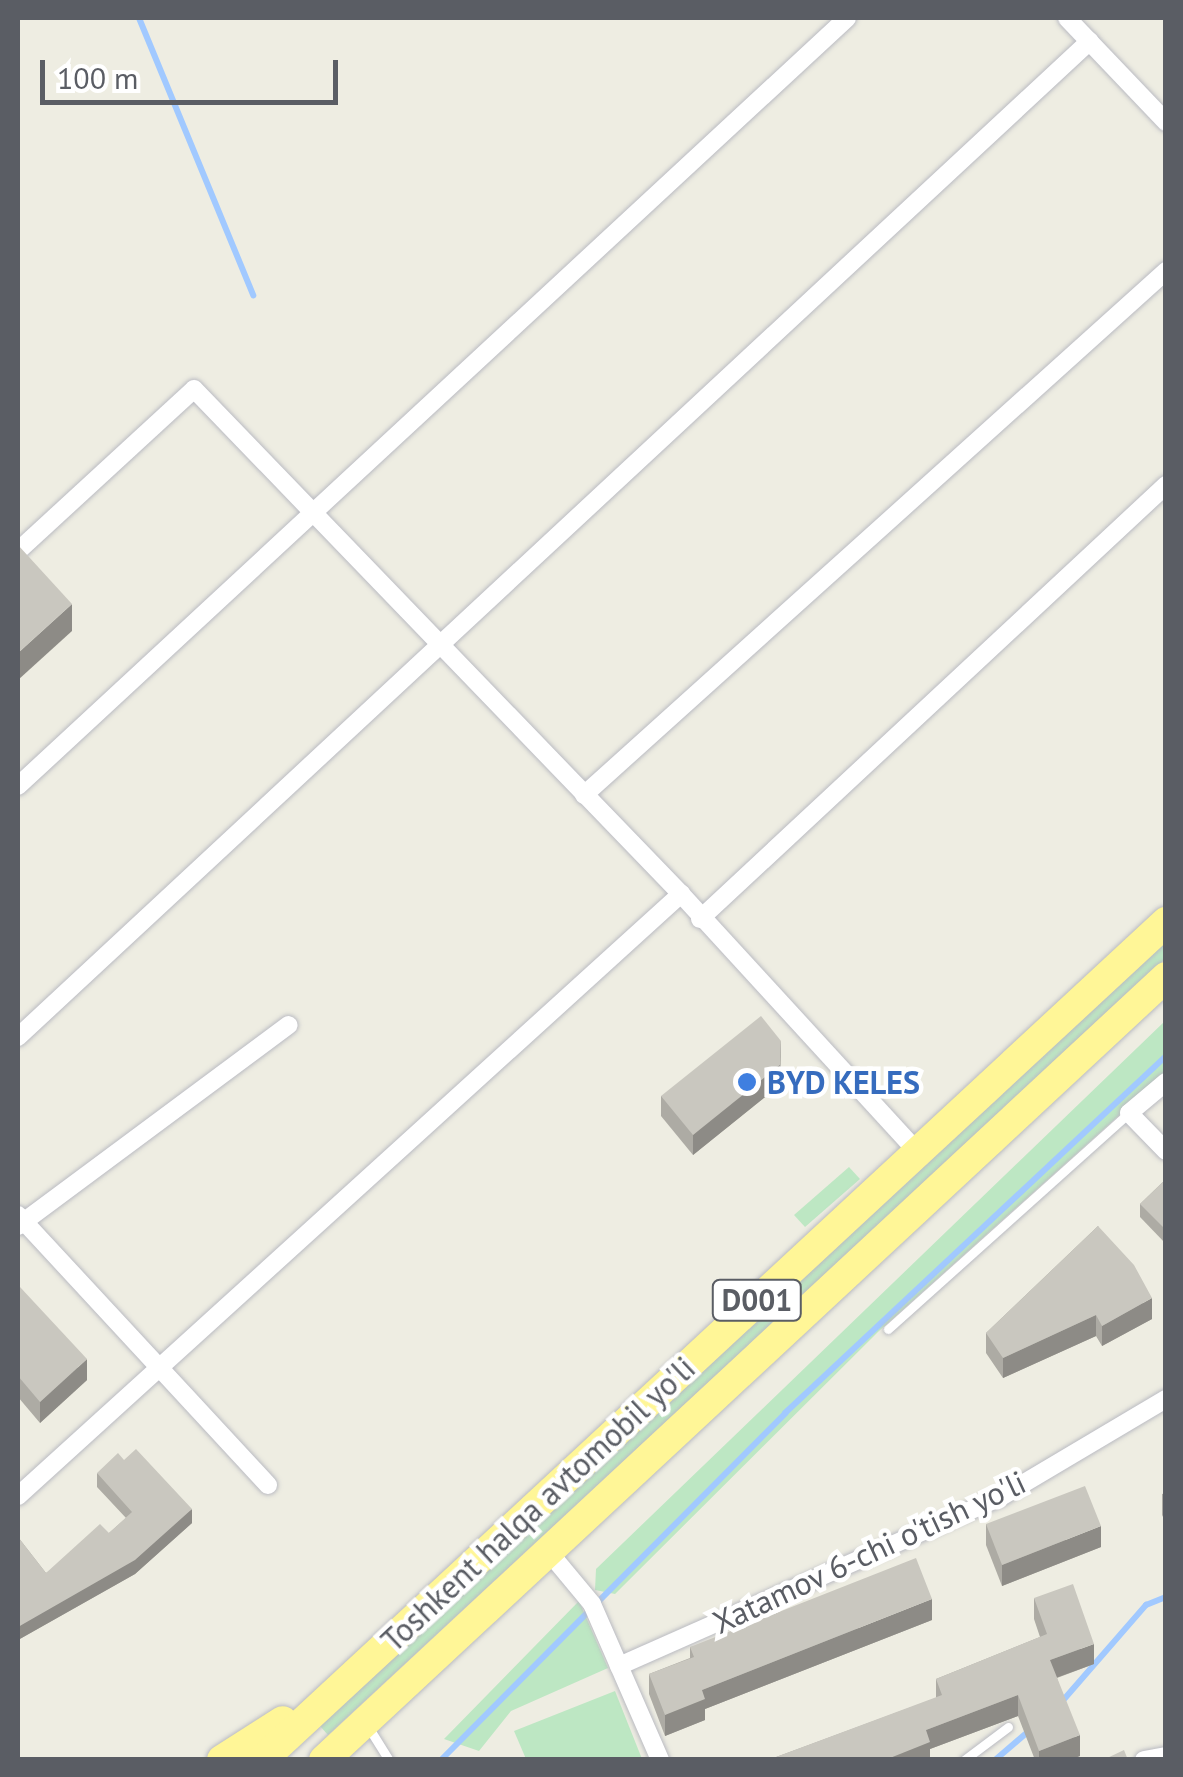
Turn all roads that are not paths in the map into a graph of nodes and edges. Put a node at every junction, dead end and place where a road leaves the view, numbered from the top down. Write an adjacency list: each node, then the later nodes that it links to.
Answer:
1 (847, 18): 7 (street)
2 (1067, 18): 3 (street)
3 (1090, 41): 4 (street); 9 (street)
4 (1166, 122)
5 (1166, 271): 11 (street)
6 (1166, 485): 13 (street)
7 (313, 509): 8 (street); 9 (street); 10 (street)
8 (18, 551)
9 (445, 646): 11 (street); 17 (street)
10 (18, 786)
11 (584, 795): 12 (street)
12 (681, 894): 13 (street); 24 (street)
13 (700, 919): 21 (street)
14 (1166, 922): 21 (highway, Toshkent halqa avtomobil yo'li / D001)
15 (1166, 978): 28 (highway, Toshkent halqa avtomobil yo'li / D001)
16 (289, 1025): 22 (street)
17 (18, 1037)
18 (1166, 1082): 19 (street)
19 (1129, 1113): 20 (street); 23 (lane)
20 (1166, 1151)
21 (917, 1152): 30 (highway, Toshkent halqa avtomobil yo'li / D001)
22 (19, 1221): 24 (street)
23 (888, 1329)
24 (158, 1365): 26 (street); 27 (street)
25 (1166, 1398): 29 (street, Xatamov 6-chi o'tish yo'li)
26 (268, 1485)
27 (18, 1496)
28 (548, 1551): 29 (street); 31 (highway, Toshkent halqa avtomobil yo'li / D001)
29 (619, 1666): 39 (street)
30 (349, 1678): 35 (highway); 36 (highway, Toshkent halqa avtomobil yo'li / D001)
31 (395, 1694): 33 (highway); 37 (highway, Toshkent halqa avtomobil yo'li / D001)
32 (1008, 1727): 40 (lane)
33 (364, 1746): 38 (lane)
34 (1166, 1756): 41 (street)
35 (222, 1760)
36 (262, 1760)
37 (324, 1760)
38 (389, 1760)
39 (660, 1760)
40 (964, 1760)
41 (1144, 1760)

